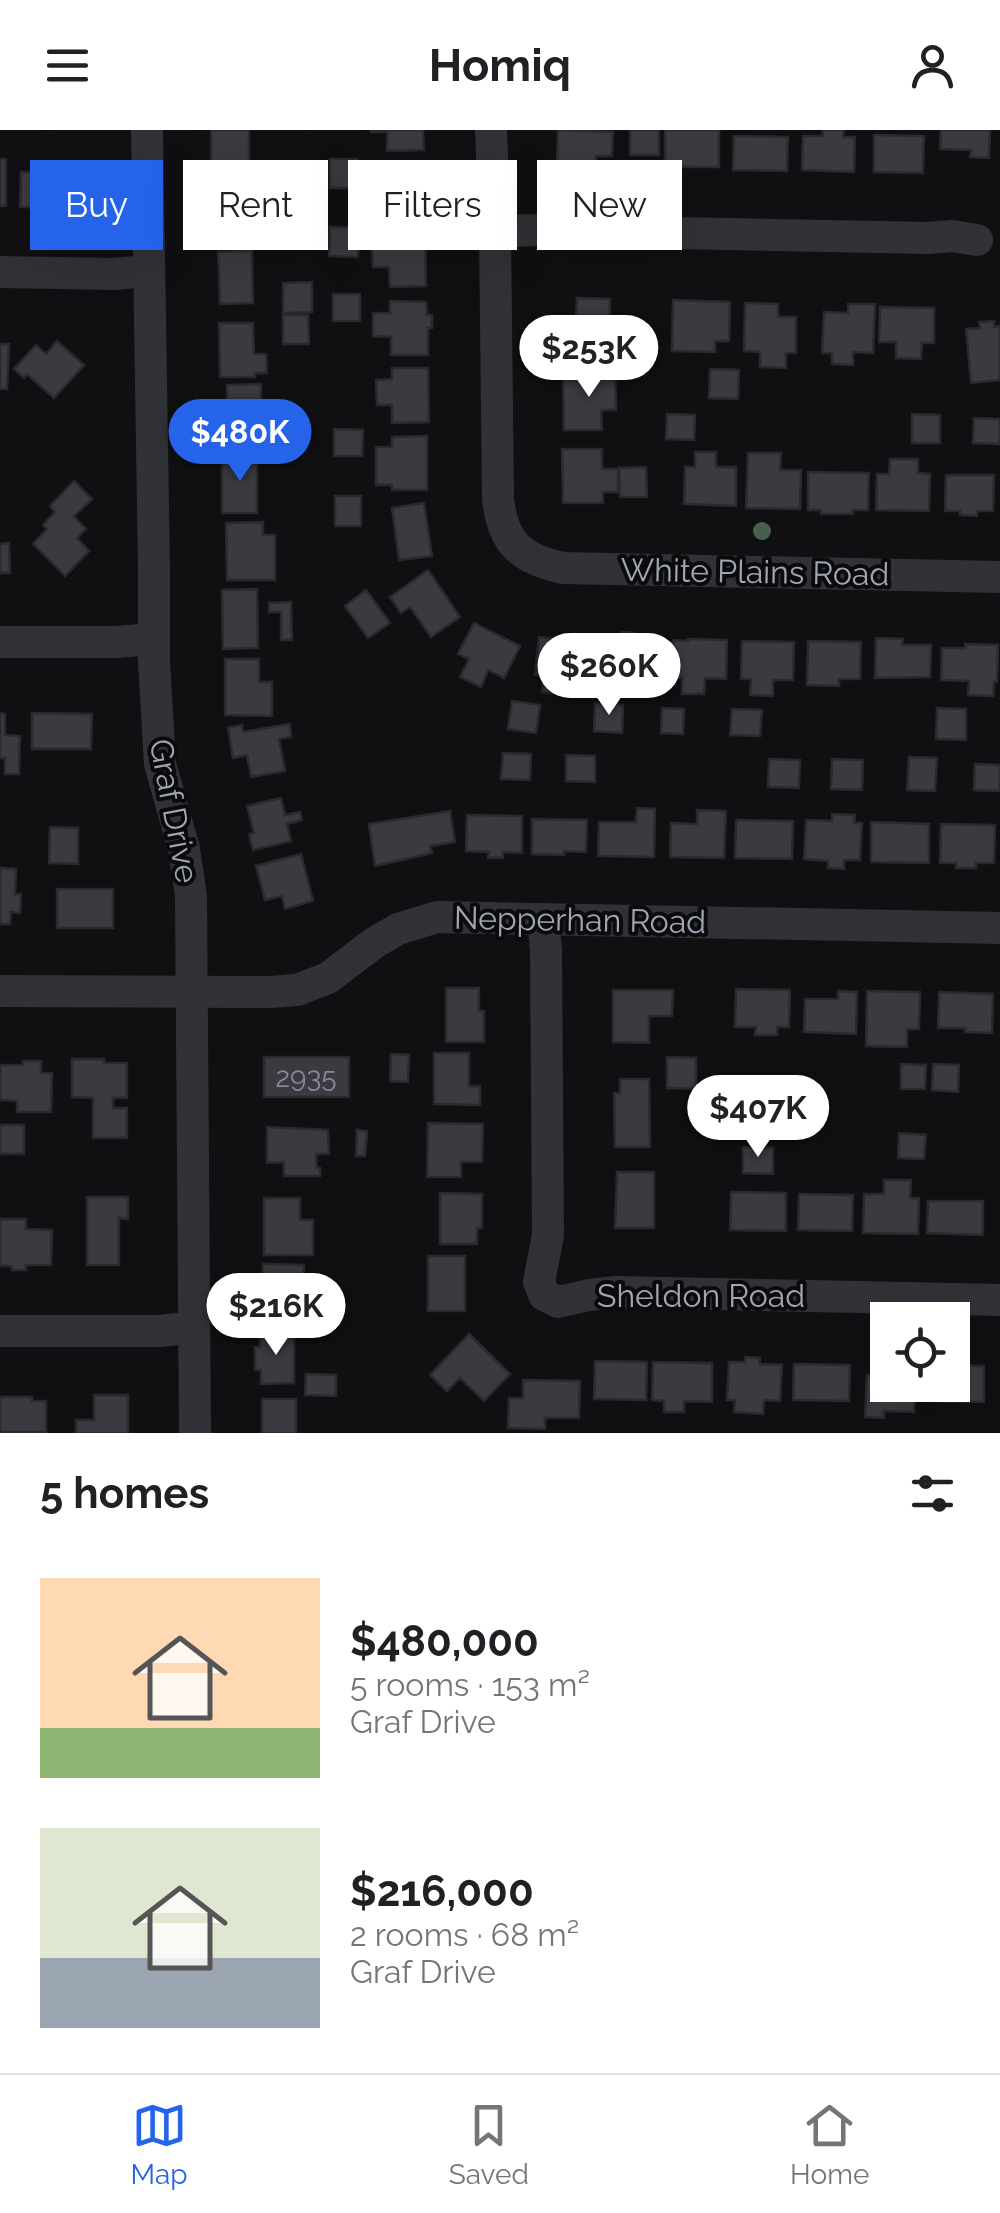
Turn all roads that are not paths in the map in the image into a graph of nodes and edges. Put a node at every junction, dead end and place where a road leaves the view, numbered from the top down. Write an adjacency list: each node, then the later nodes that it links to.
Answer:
1 (147, 130): 7 (street, Graf Drive)
2 (491, 130): 3 (street)
3 (492, 160)
4 (517, 232): 5 (street)
5 (977, 240)
6 (494, 250): 9 (street, White Plains Road)
7 (148, 271): 8 (street); 10 (street, Graf Drive)
8 (0, 272)
9 (1000, 577)
10 (154, 639): 11 (street); 15 (street, Graf Drive)
11 (0, 642)
12 (543, 919): 13 (street, Nepperhan Road); 15 (street, Nepperhan Road); 16 (street, Sheldon Road)
13 (1000, 928)
14 (0, 991): 15 (street, Nepperhan Road)
15 (192, 992): 17 (street, Graf Drive)
16 (1000, 1300)
17 (194, 1326): 18 (street); 19 (street, Graf Drive)
18 (0, 1331)
19 (195, 1433)

